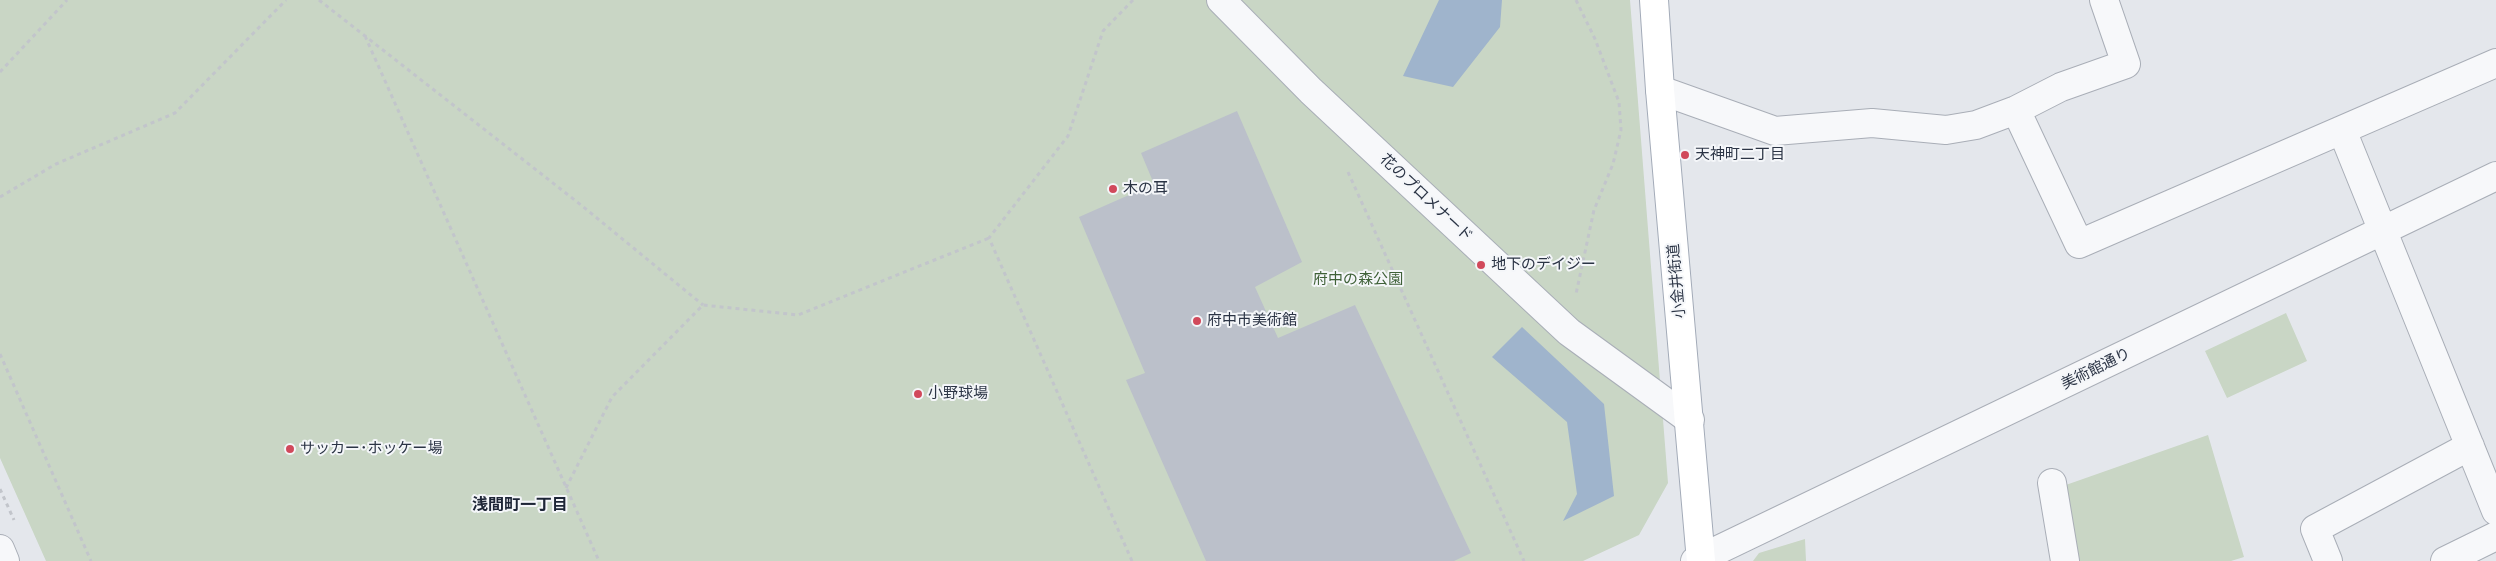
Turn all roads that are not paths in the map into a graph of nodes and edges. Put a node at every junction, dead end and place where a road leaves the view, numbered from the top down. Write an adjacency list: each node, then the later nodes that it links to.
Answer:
1 (1220, 0): 10 (street, 花のプロメナード)
2 (1654, 0): 5 (main road, 小金井街道)
3 (2104, 0): 6 (street)
4 (2496, 63): 7 (street)
5 (1660, 90): 6 (street); 10 (main road, 小金井街道)
6 (2016, 110): 7 (street)
7 (2342, 130): 9 (street)
8 (2496, 176): 9 (street, 美術館通り)
9 (2383, 232): 11 (street); 16 (street, 美術館通り)
10 (1690, 420): 16 (main road, 小金井街道)
11 (2470, 446): 13 (street); 19 (street)
12 (2052, 484): 18 (street)
13 (2496, 511)
14 (2496, 536): 20 (street)
15 (0, 549): 17 (street)
16 (1699, 560)
17 (5, 561)
18 (2065, 561)
19 (2328, 561)
20 (2445, 561)

